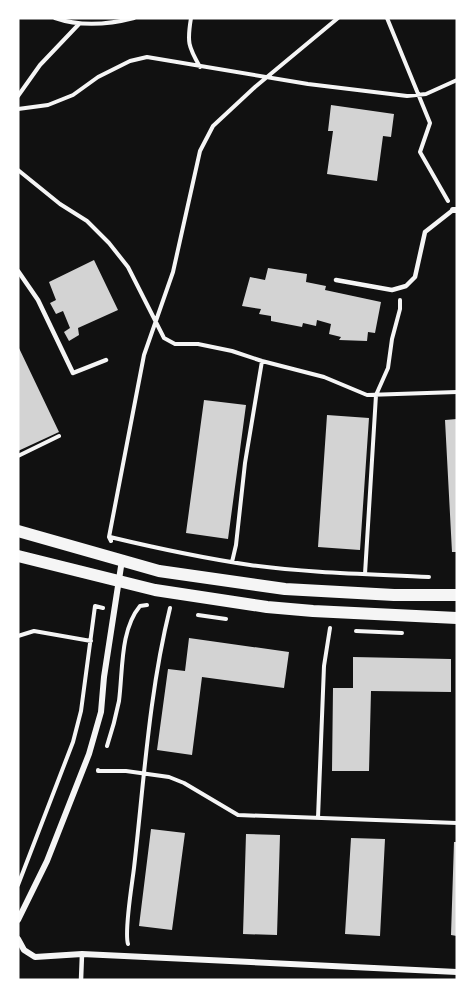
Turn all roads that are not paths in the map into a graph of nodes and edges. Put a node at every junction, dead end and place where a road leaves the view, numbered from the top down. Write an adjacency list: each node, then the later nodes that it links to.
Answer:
1 (453, 208): 3 (lane)
2 (18, 271): 4 (lane)
3 (336, 280)
4 (106, 360)
5 (18, 531): 7 (main road)
6 (18, 556): 8 (main road)
7 (122, 560): 8 (street); 9 (main road)
8 (118, 582): 10 (main road); 11 (street)
9 (457, 595)
10 (457, 618)
11 (18, 920)
12 (18, 939): 13 (street)
13 (21, 951): 14 (street)
14 (82, 954): 15 (street); 16 (lane)
15 (457, 972)
16 (81, 980)

